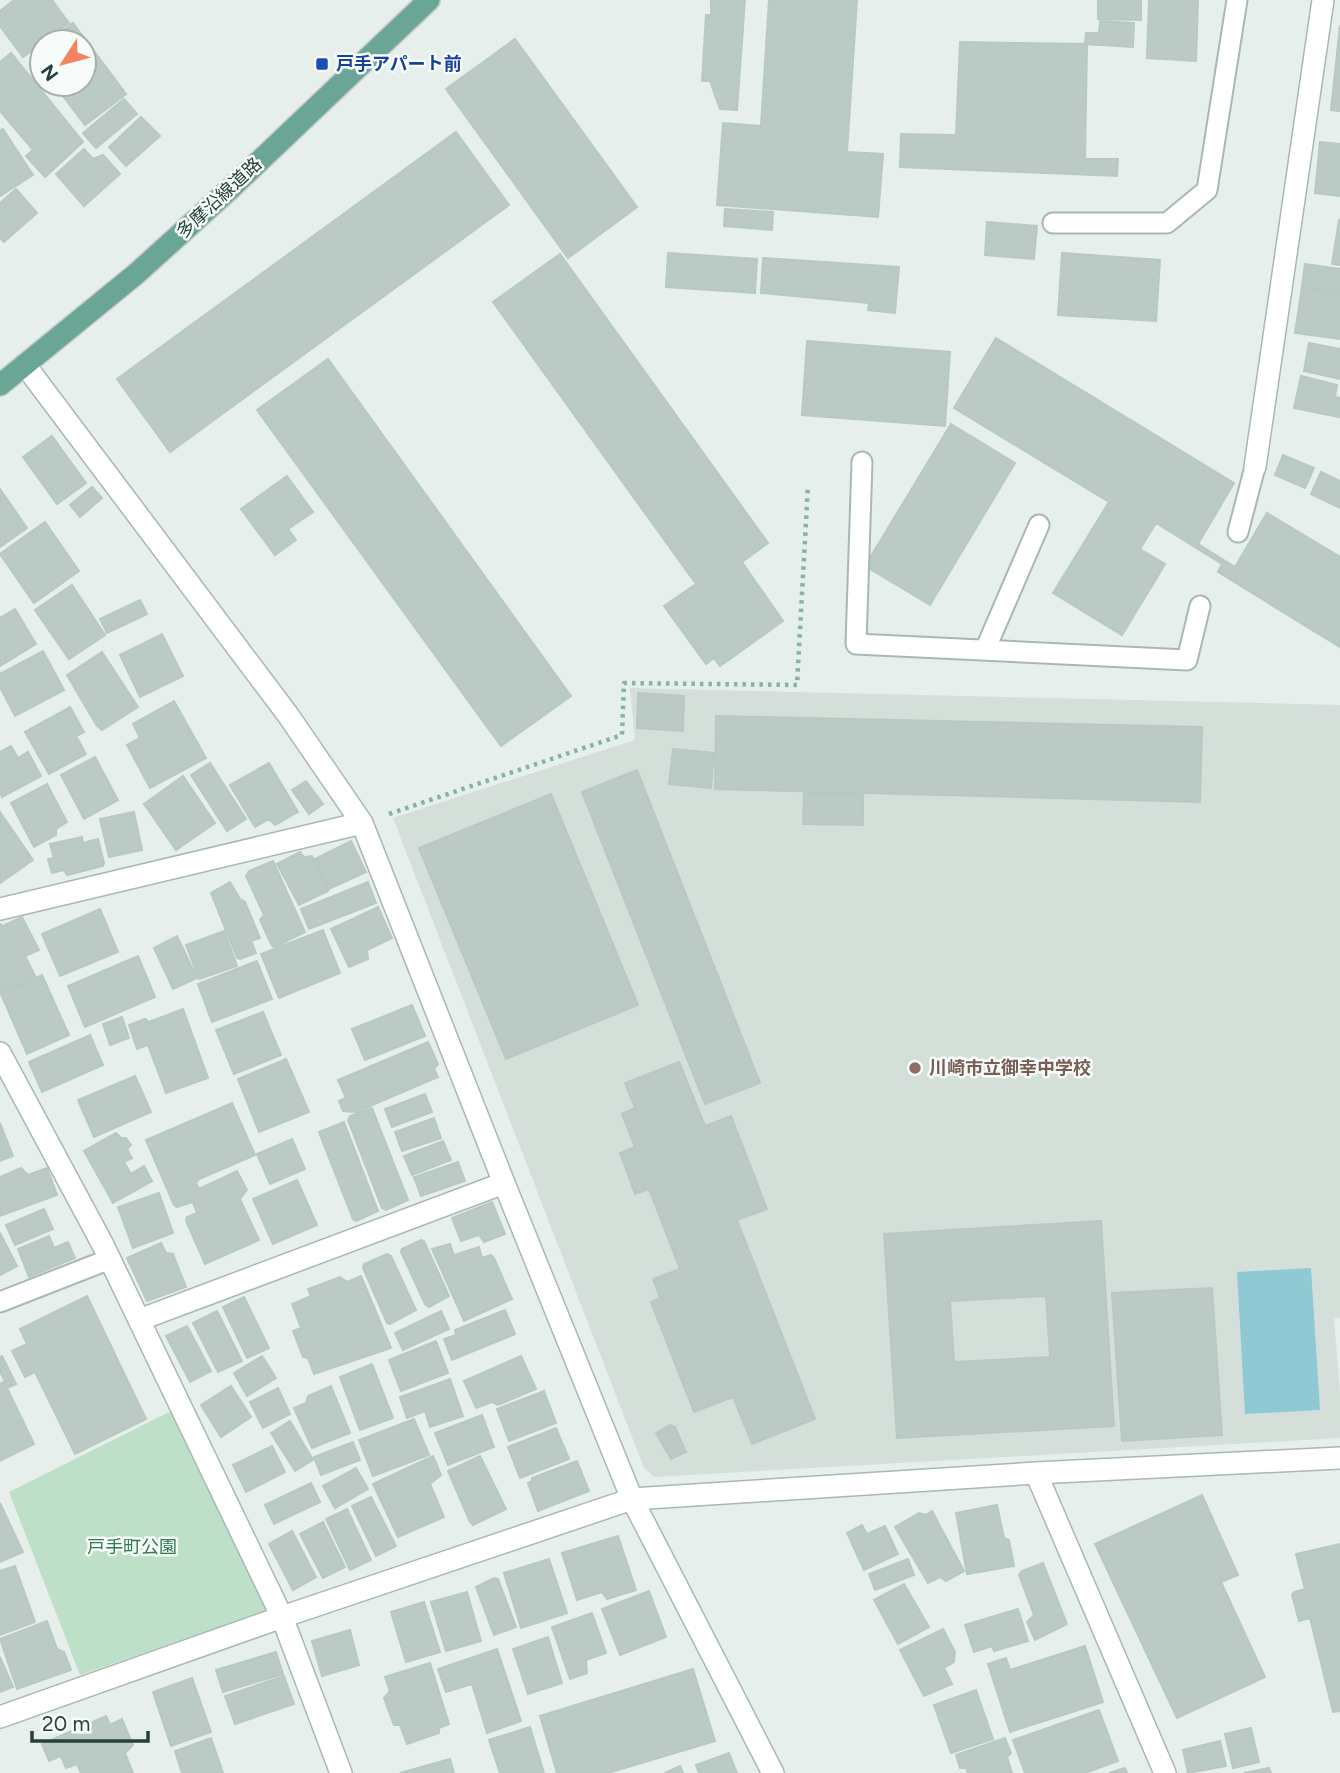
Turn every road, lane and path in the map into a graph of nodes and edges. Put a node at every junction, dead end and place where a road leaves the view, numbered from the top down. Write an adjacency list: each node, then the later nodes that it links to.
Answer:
1 (429, 0): 5 (main road, 多摩沿線道路)
2 (1237, 0): 4 (lane)
3 (1323, 0): 8 (street)
4 (1053, 223)
5 (25, 365): 6 (main road, 多摩沿線道路); 14 (street)
6 (0, 385)
7 (862, 462): 13 (lane)
8 (1255, 467): 11 (lane)
9 (808, 485): 14 (path)
10 (1039, 525): 13 (lane)
11 (1238, 532)
12 (1200, 606): 13 (lane)
13 (985, 650)
14 (362, 823): 15 (street); 17 (street)
15 (0, 909)
16 (0, 1053): 18 (street)
17 (504, 1183): 20 (street); 23 (street)
18 (110, 1259): 19 (lane); 20 (street)
19 (0, 1303)
20 (139, 1320): 24 (street)
21 (1340, 1458): 22 (street)
22 (1036, 1473): 23 (street); 28 (street)
23 (632, 1499): 24 (street); 27 (street)
24 (282, 1617): 25 (street); 26 (street)
25 (0, 1717)
26 (341, 1773)
27 (773, 1773)
28 (1165, 1773)

